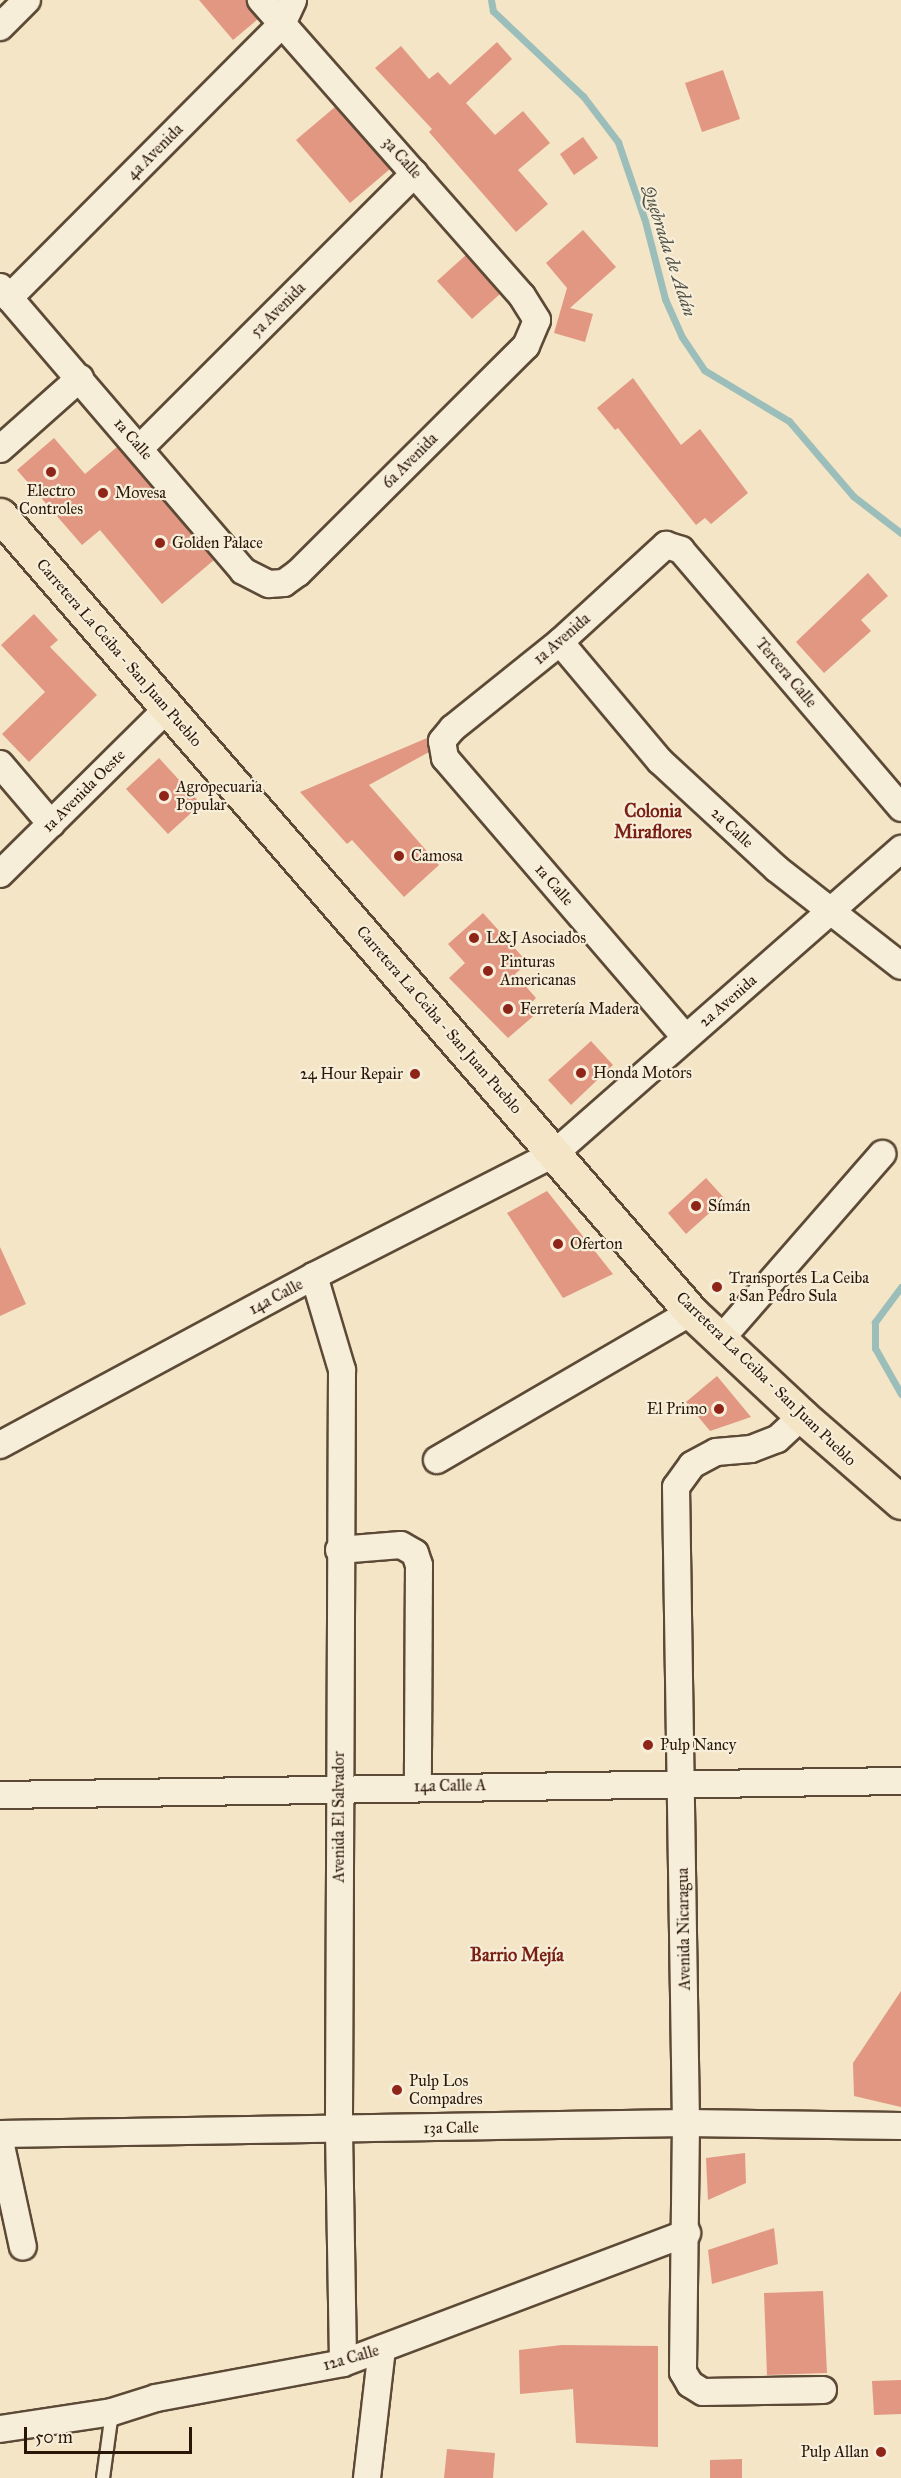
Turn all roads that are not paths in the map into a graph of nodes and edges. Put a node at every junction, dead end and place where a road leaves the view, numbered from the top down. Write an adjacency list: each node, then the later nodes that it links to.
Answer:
1 (27, 0): 5 (street)
2 (261, 0): 4 (street, 3a Calle)
3 (293, 0): 4 (street, 4a Avenida)
4 (282, 24): 6 (street, 3a Calle); 7 (street, 4a Avenida)
5 (0, 27)
6 (415, 173): 8 (street, 3a Calle); 10 (street, 5a Avenida)
7 (5, 293): 9 (street, 1a Calle)
8 (537, 320): 14 (street, 6a Avenida)
9 (80, 378): 10 (street, 1a Calle); 11 (street)
10 (141, 447): 14 (street, 1a Calle)
11 (0, 449)
12 (0, 515): 16 (main road, Carretera La Ceiba - San Juan Pueblo)
13 (666, 545): 15 (street, 1a Avenida); 19 (street, Tercera Calle)
14 (268, 584)
15 (560, 642): 17 (street, 1a Avenida); 23 (street, 2a Calle)
16 (167, 709): 20 (street, 1a Avenida Oeste); 26 (main road, Carretera La Ceiba - San Juan Pueblo)
17 (453, 728): 25 (street, 1a Calle)
18 (0, 764): 20 (street)
19 (901, 808)
20 (51, 824): 22 (street, 1a Avenida Oeste)
21 (901, 849): 23 (street, 2a Avenida)
22 (0, 874)
23 (830, 913): 24 (street, 2a Calle); 25 (street, 2a Avenida)
24 (901, 966)
25 (685, 1037): 26 (street, 2a Avenida)
26 (555, 1153): 28 (street, 14a Calle); 29 (main road, Carretera La Ceiba - San Juan Pueblo)
27 (882, 1154): 30 (street)
28 (314, 1276): 32 (street, 14a Calle); 35 (street, Avenida El Salvador)
29 (692, 1312): 30 (main road, Carretera La Ceiba - San Juan Pueblo); 33 (street)
30 (720, 1340): 31 (main road, Carretera La Ceiba - San Juan Pueblo)
31 (802, 1416): 34 (main road, Carretera La Ceiba - San Juan Pueblo); 37 (street, Avenida Nicaragua)
32 (0, 1446)
33 (437, 1460)
34 (901, 1502)
35 (339, 1550): 38 (street, Avenida El Salvador); 39 (street)
36 (901, 1781): 37 (street, 14a Calle A)
37 (682, 1784): 39 (street, 14a Calle A); 41 (street, Avenida Nicaragua)
38 (339, 1787): 39 (street, 14a Calle A); 40 (street, 14a Calle A); 43 (street, Avenida El Salvador)
39 (418, 1787)
40 (0, 1795)
41 (686, 2123): 42 (street, 13a Calle); 43 (street, 13a Calle); 46 (street, Avenida Nicaragua)
42 (901, 2126)
43 (339, 2131): 44 (street, 13a Calle); 49 (street, Avenida El Salvador)
44 (0, 2134)
45 (0, 2141): 47 (street)
46 (687, 2233): 48 (street, 12a Calle); 50 (street, Avenida Nicaragua)
47 (23, 2247)
48 (382, 2349): 49 (street, 12a Calle); 54 (street)
49 (343, 2363): 51 (street, 12a Calle)
50 (823, 2390)
51 (112, 2412): 52 (street, 12a Calle); 53 (lane)
52 (0, 2429)
53 (103, 2478)
54 (367, 2478)

